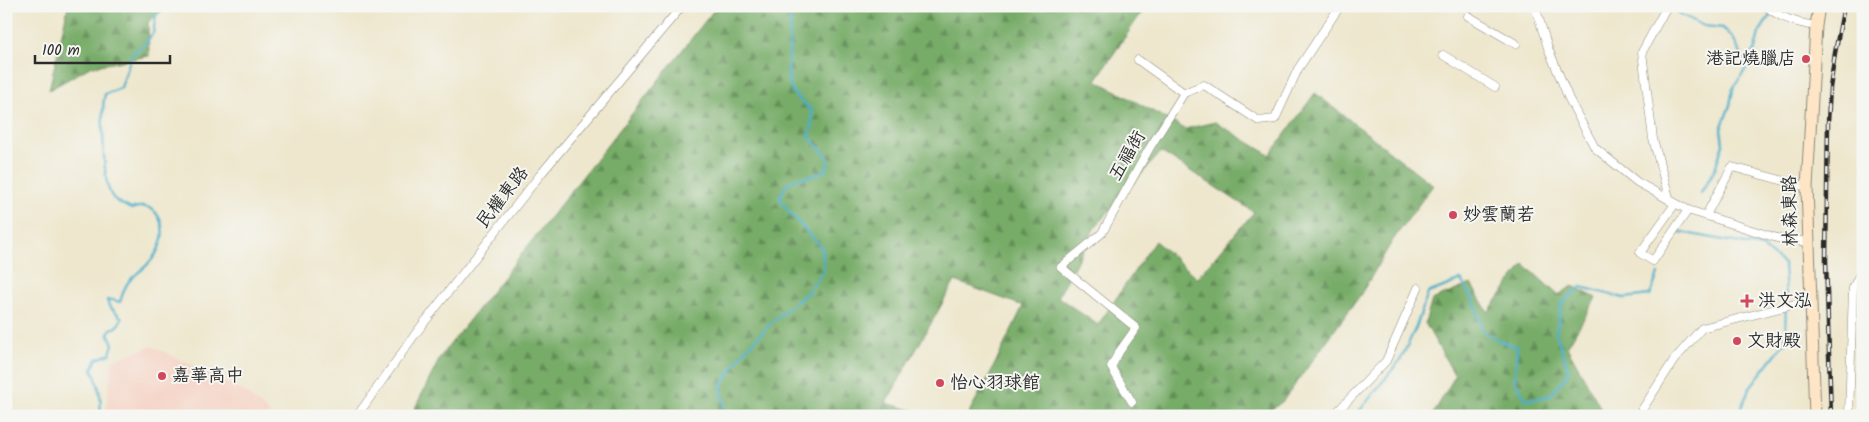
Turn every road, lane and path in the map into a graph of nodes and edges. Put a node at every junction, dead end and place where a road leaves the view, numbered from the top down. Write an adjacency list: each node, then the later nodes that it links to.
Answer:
1 (682, 6): 23 (street, 民權東路)
2 (1340, 6): 13 (street)
3 (1535, 6): 15 (street)
4 (1667, 6): 15 (street)
5 (1766, 6): 8 (street)
6 (1819, 6): 8 (main road, 林森東路)
7 (1468, 16): 9 (street)
8 (1816, 26): 14 (main road, 林森東路)
9 (1516, 44)
10 (1442, 55): 12 (street)
11 (1138, 60): 13 (street)
12 (1495, 88)
13 (1184, 93): 22 (street, 五福街)
14 (1807, 187): 17 (street); 18 (main road, 林森東路)
15 (1673, 202): 16 (street); 16 (street)
16 (1688, 210): 17 (street)
17 (1706, 215): 18 (street)
18 (1809, 242): 21 (main road, 林森東路)
19 (1863, 268): 28 (street)
20 (1418, 288): 24 (street)
21 (1811, 300): 25 (street); 26 (main road, 林森東路)
22 (1132, 402)
23 (357, 416)
24 (1333, 416)
25 (1638, 416)
26 (1815, 416)
27 (1827, 416): 28 (street)
28 (1850, 416)

